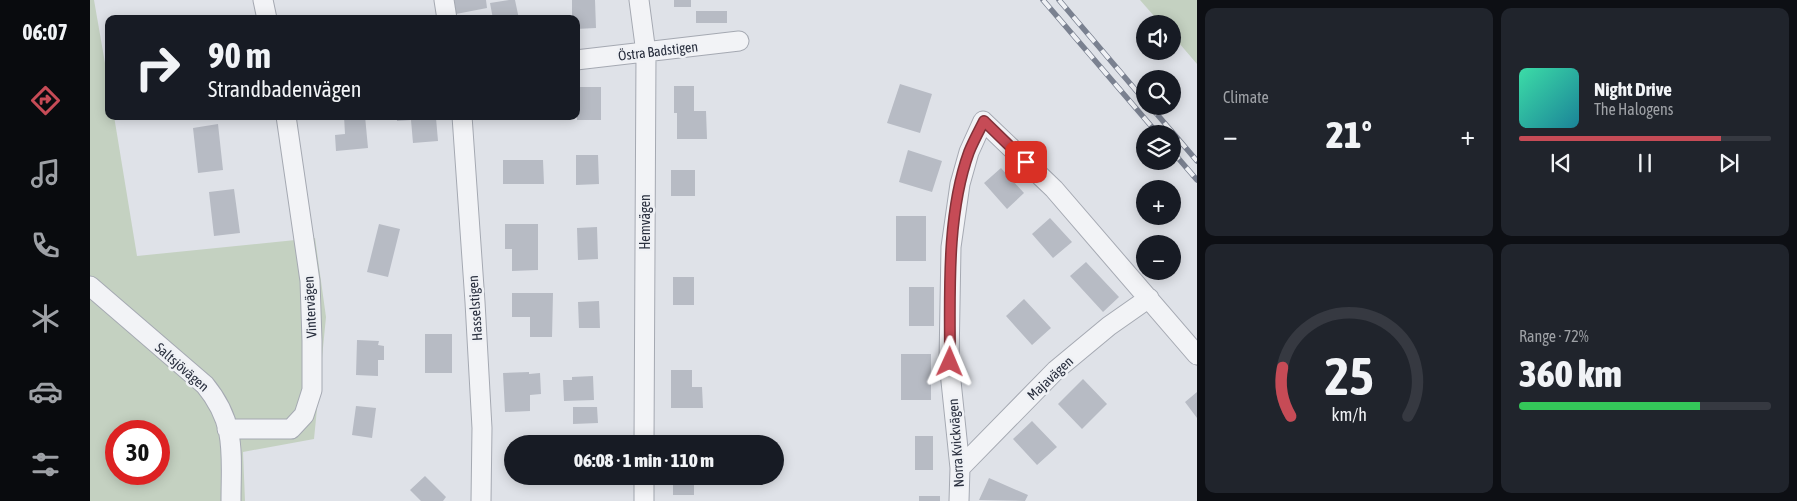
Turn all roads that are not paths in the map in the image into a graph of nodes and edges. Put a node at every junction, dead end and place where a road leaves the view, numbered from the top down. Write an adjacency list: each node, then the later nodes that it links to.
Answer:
1 (263, 0): 4 (street)
2 (444, 0): 5 (street)
3 (639, 0): 7 (street, Hemvägen)
4 (266, 15)
5 (447, 15)
6 (739, 41): 7 (street, Östra Badstigen)
7 (646, 52): 8 (street, Östra Badstigen); 15 (street, Hemvägen)
8 (580, 60)
9 (287, 120): 14 (street, Vintervägen)
10 (462, 120): 19 (street, Hasselstigen)
11 (90, 286): 14 (street, Saltsjövägen)
12 (1149, 298): 13 (street); 16 (street, Majavägen); 16 (street, Norra Kvickvägen)
13 (1197, 355)
14 (228, 429): 18 (street, Saltsjövägen)
15 (644, 435)
16 (960, 468): 21 (street, Norra Kvickvägen)
17 (644, 485): 20 (street)
18 (231, 501)
19 (481, 501)
20 (644, 501)
21 (960, 501)

